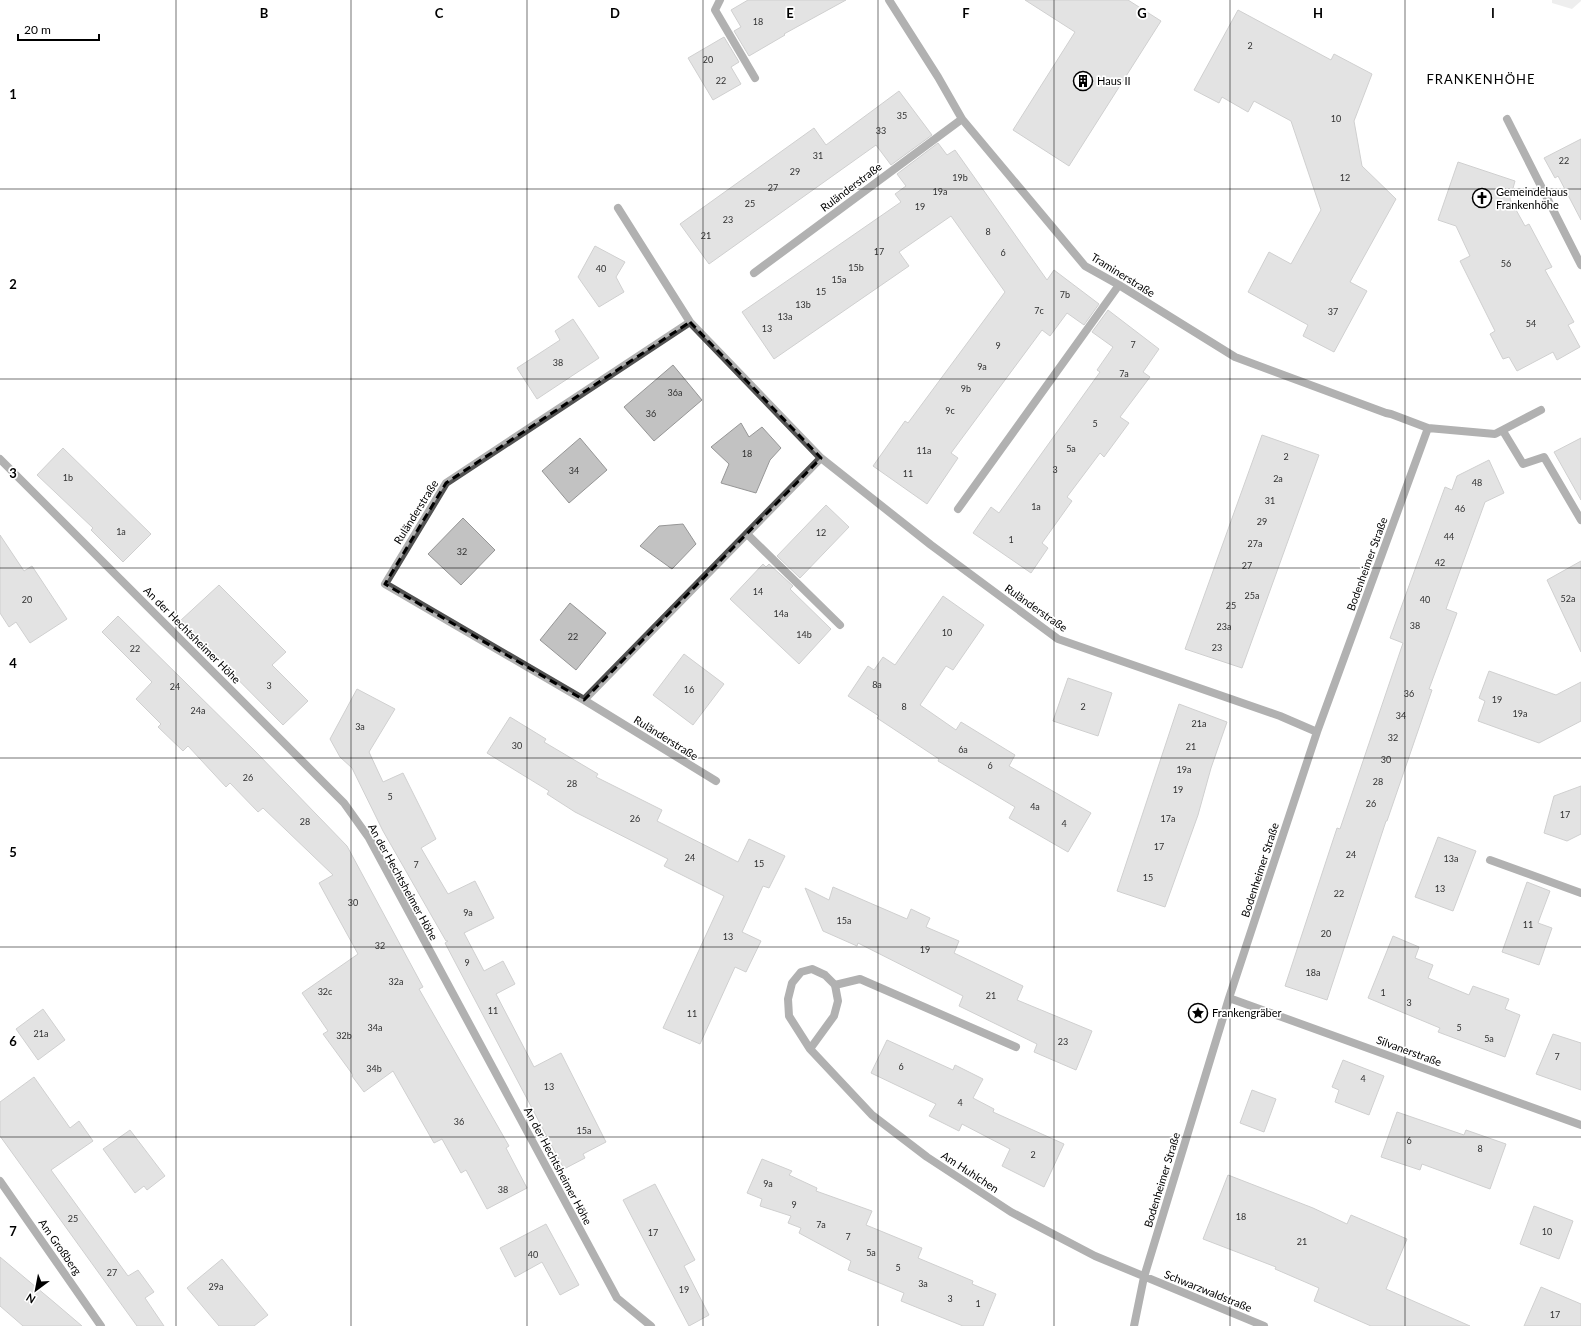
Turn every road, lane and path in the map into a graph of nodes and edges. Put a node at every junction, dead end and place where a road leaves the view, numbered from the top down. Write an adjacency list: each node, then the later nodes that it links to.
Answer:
1 (720, 0): 3 (street)
2 (889, 0): 4 (street, Traminerstraße)
3 (755, 78)
4 (962, 119): 8 (street, Ruländerstraße); 9 (street, Traminerstraße)
5 (1507, 119): 7 (street)
6 (618, 208): 10 (street, Ruländerstraße)
7 (1581, 265)
8 (754, 273)
9 (1119, 285): 12 (street, Traminerstraße); 16 (street)
10 (690, 322): 14 (street, Ruländerstraße); 20 (street, Ruländerstraße)
11 (1541, 410): 13 (street)
12 (1428, 428): 13 (street, Traminerstraße); 21 (street, Bodenheimer Straße)
13 (1502, 431): 17 (street)
14 (821, 458): 18 (street); 21 (street, Ruländerstraße)
15 (0, 459): 33 (street, An der Hechtsheimer Höhe)
16 (958, 509)
17 (1581, 520)
18 (747, 534): 19 (street); 20 (street)
19 (840, 625)
20 (584, 700): 22 (street, Ruländerstraße)
21 (1318, 732): 26 (street, Bodenheimer Straße)
22 (716, 781)
23 (1490, 860): 24 (street)
24 (1581, 893)
25 (835, 985): 27 (street); 28 (street); 28 (street, Am Huhlchen)
26 (1229, 998): 29 (street, Silvanerstraße); 31 (street, Bodenheimer Straße)
27 (1016, 1047)
28 (810, 1049): 31 (street, Am Huhlchen)
29 (1581, 1125)
30 (0, 1181): 32 (street, Am Großberg)
31 (1144, 1277): 34 (street, Bodenheimer Straße); 35 (street, Schwarzwaldstraße)
32 (102, 1326)
33 (652, 1326)
34 (1134, 1326)
35 (1264, 1326)

